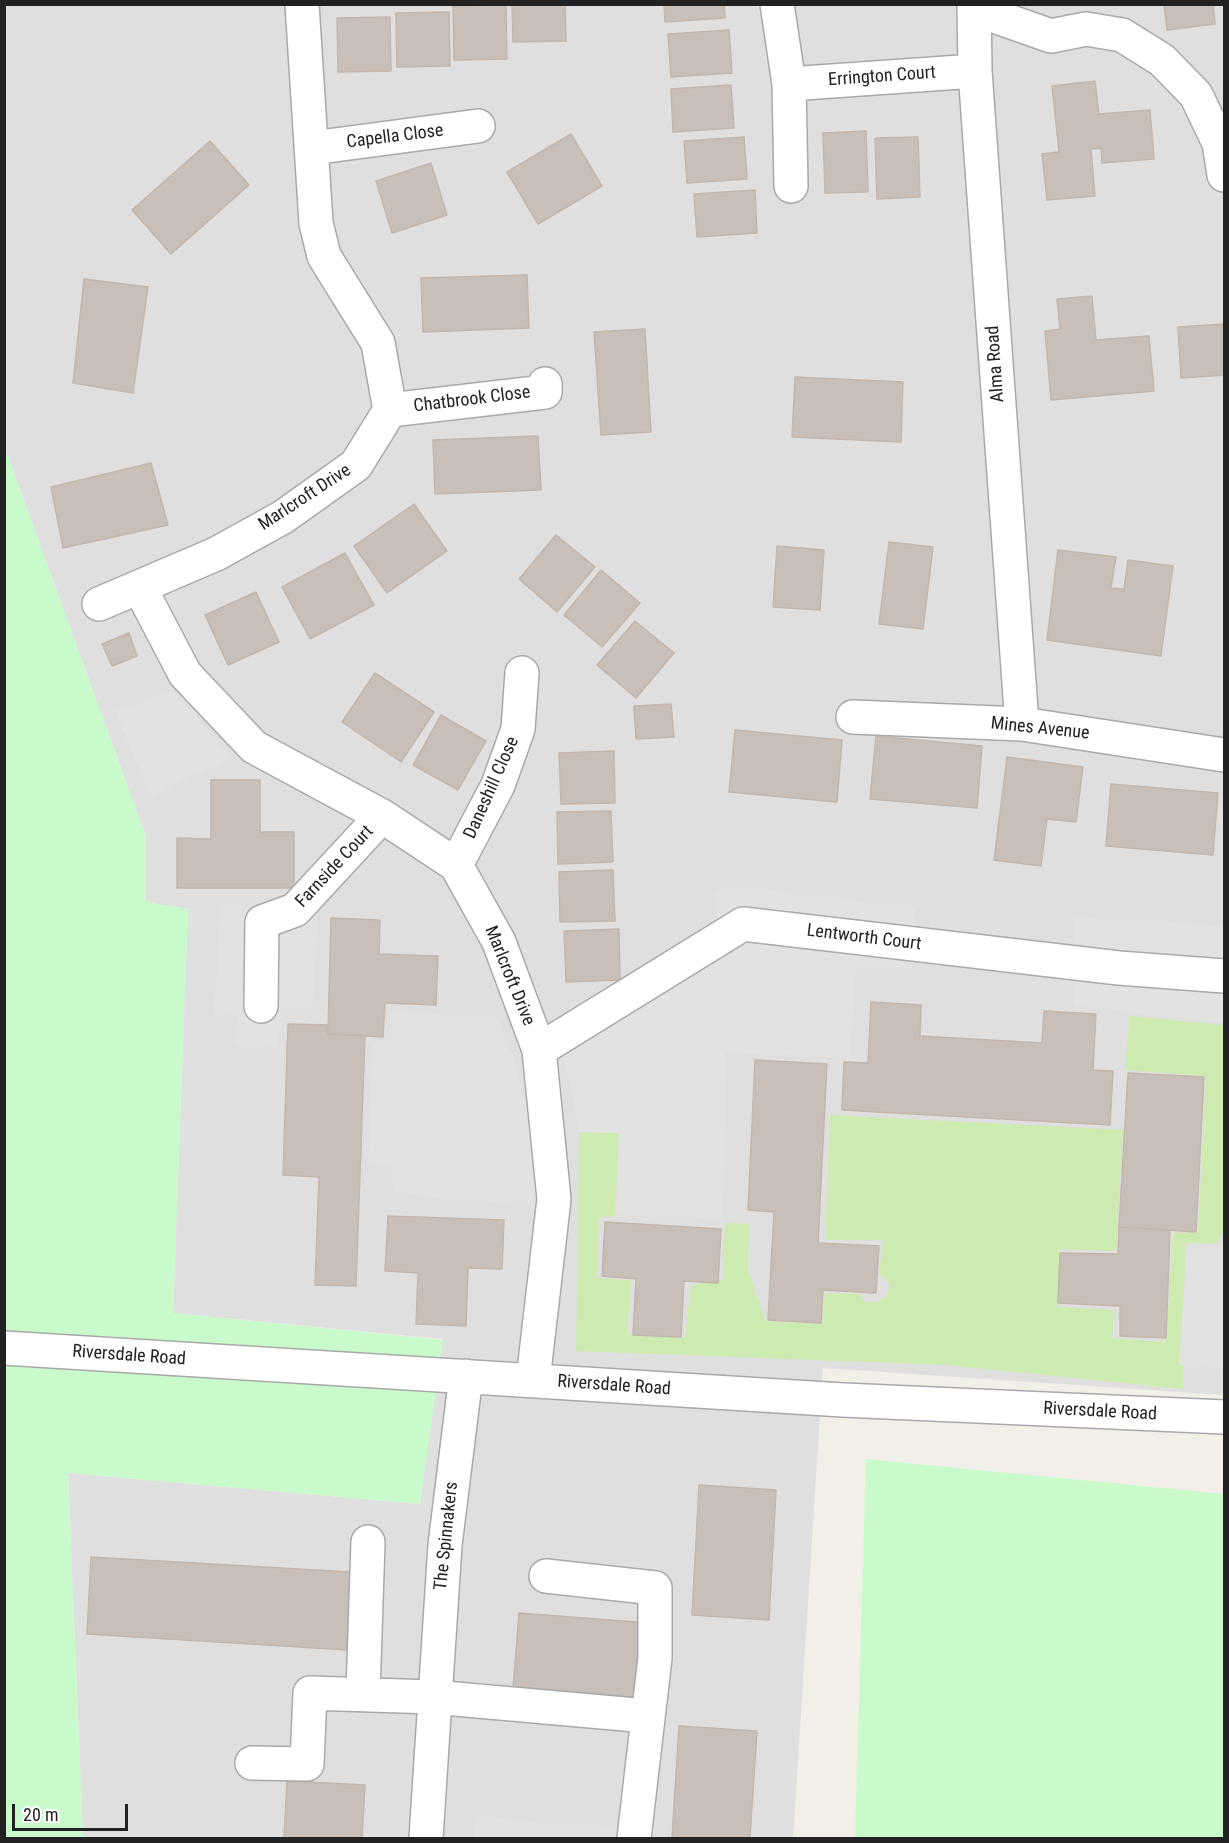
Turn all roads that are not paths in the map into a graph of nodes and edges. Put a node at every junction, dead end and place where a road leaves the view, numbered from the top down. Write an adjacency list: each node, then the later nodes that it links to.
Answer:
1 (302, 4): 7 (street)
2 (777, 4): 5 (street)
3 (974, 7): 4 (street, Alma Road); 8 (street)
4 (975, 71): 5 (street, Errington Court); 16 (street, Alma Road)
5 (789, 84): 9 (street)
6 (478, 126): 7 (street, Capella Close)
7 (312, 148): 11 (street)
8 (1224, 175)
9 (791, 186)
10 (545, 384): 11 (street, Chatbrook Close)
11 (390, 410): 12 (street, Marlcroft Drive)
12 (140, 588): 13 (street, Marlcroft Drive); 18 (street, Marlcroft Drive)
13 (99, 604)
14 (522, 673): 19 (street, Daneshill Close)
15 (853, 717): 16 (street, Mines Avenue)
16 (1022, 724): 17 (street, Mines Avenue)
17 (1224, 755)
18 (382, 816): 19 (street, Marlcroft Drive); 21 (street, Farnside Court)
19 (456, 865): 22 (street, Marlcroft Drive)
20 (1224, 976): 22 (street, Lentworth Court)
21 (261, 1006)
22 (539, 1050): 25 (street, Marlcroft Drive)
23 (4, 1348): 24 (street, Riversdale Road)
24 (466, 1376): 25 (street, Riversdale Road); 30 (street, The Spinnakers)
25 (533, 1380): 26 (street, Riversdale Road)
26 (1224, 1417)
27 (368, 1542): 29 (street)
28 (546, 1576): 31 (street)
29 (363, 1694): 30 (street); 32 (street)
30 (433, 1697): 31 (street); 33 (street, The Spinnakers)
31 (647, 1716): 34 (street)
32 (252, 1763)
33 (426, 1839)
34 (634, 1839)

